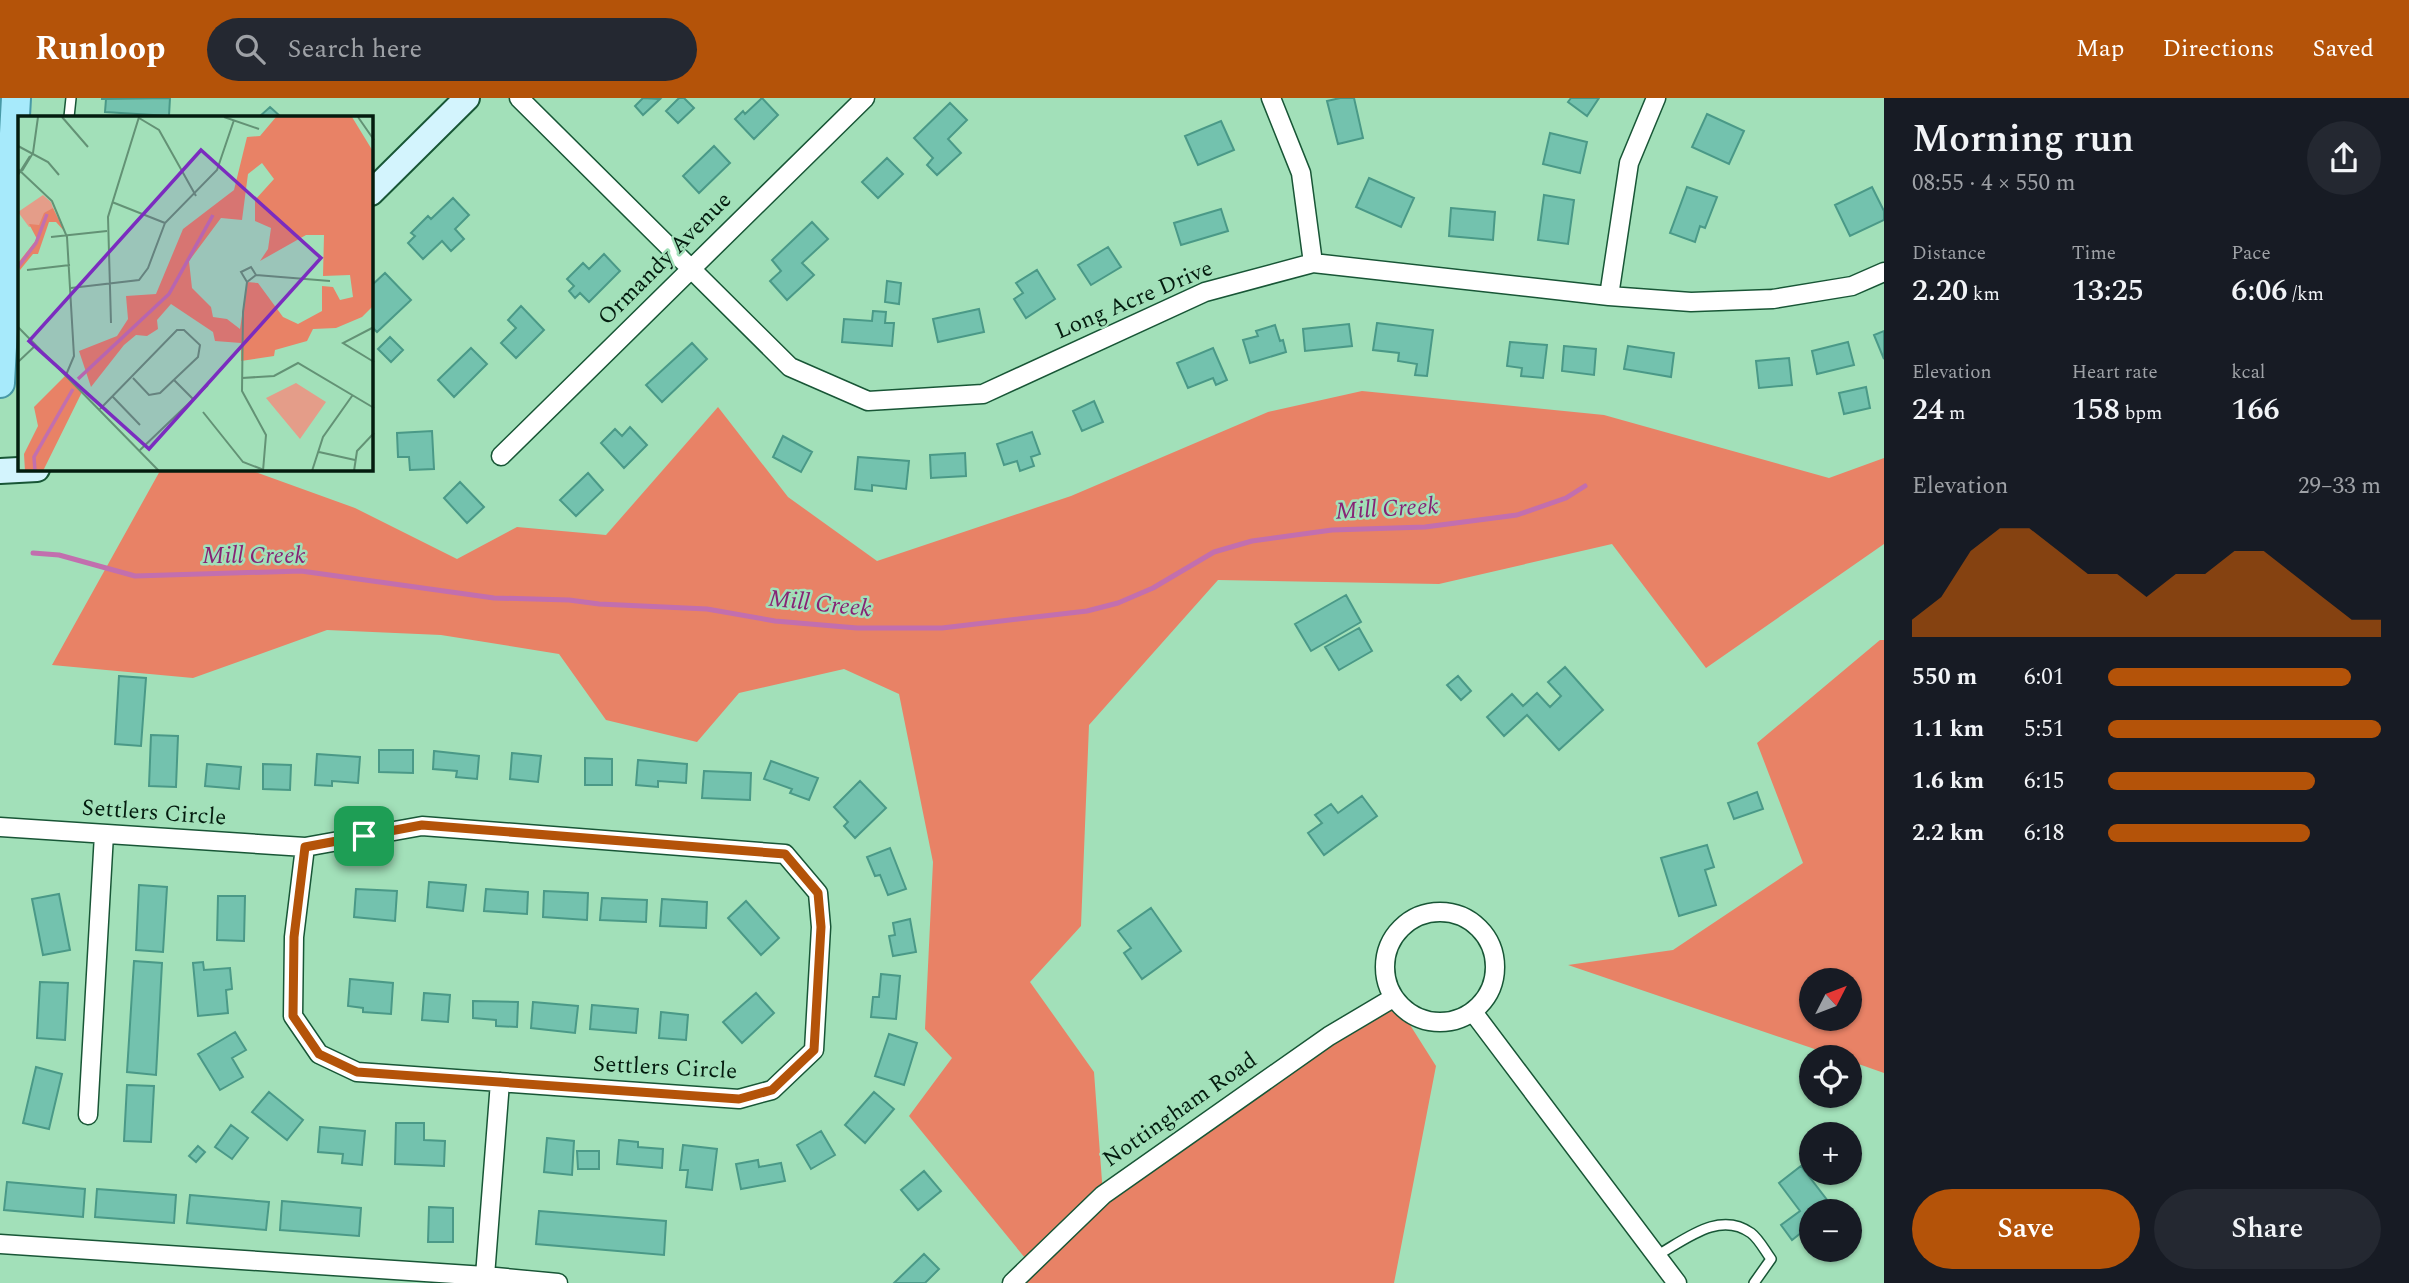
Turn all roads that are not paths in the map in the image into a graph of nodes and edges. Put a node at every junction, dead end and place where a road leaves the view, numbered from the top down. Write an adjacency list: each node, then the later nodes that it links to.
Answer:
1 (16, 98): 9 (main road)
2 (71, 98): 8 (lane)
3 (467, 98): 10 (street)
4 (519, 98): 13 (street, Long Acre Drive)
5 (864, 98): 13 (street, Ormandy Avenue)
6 (1271, 98): 12 (street)
7 (1656, 98): 15 (street)
8 (69, 116)
9 (10, 160): 11 (main road)
10 (373, 191)
11 (14, 234): 16 (main road)
12 (1312, 263): 13 (street, Long Acre Drive); 15 (street, Long Acre Drive)
13 (690, 269): 17 (street, Ormandy Avenue)
14 (1884, 272): 15 (street, Long Acre Drive)
15 (1609, 296)
16 (0, 383)
17 (501, 456)
18 (18, 470): 19 (street)
19 (0, 471)
20 (0, 827): 21 (street, Settlers Circle)
21 (103, 834): 22 (street, Settlers Circle); 26 (street)
22 (305, 847): 25 (street, Settlers Circle); 25 (street, Settlers Circle)
23 (1392, 998): 24 (street); 24 (street); 31 (street, Nottingham Road)
24 (1473, 1012): 28 (street)
25 (500, 1082): 29 (street)
26 (88, 1115)
27 (0, 1244): 29 (street)
28 (1656, 1256): 32 (street); 33 (lane)
29 (485, 1276): 30 (street)
30 (558, 1283)
31 (1012, 1283)
32 (1677, 1283)
33 (1754, 1283)

